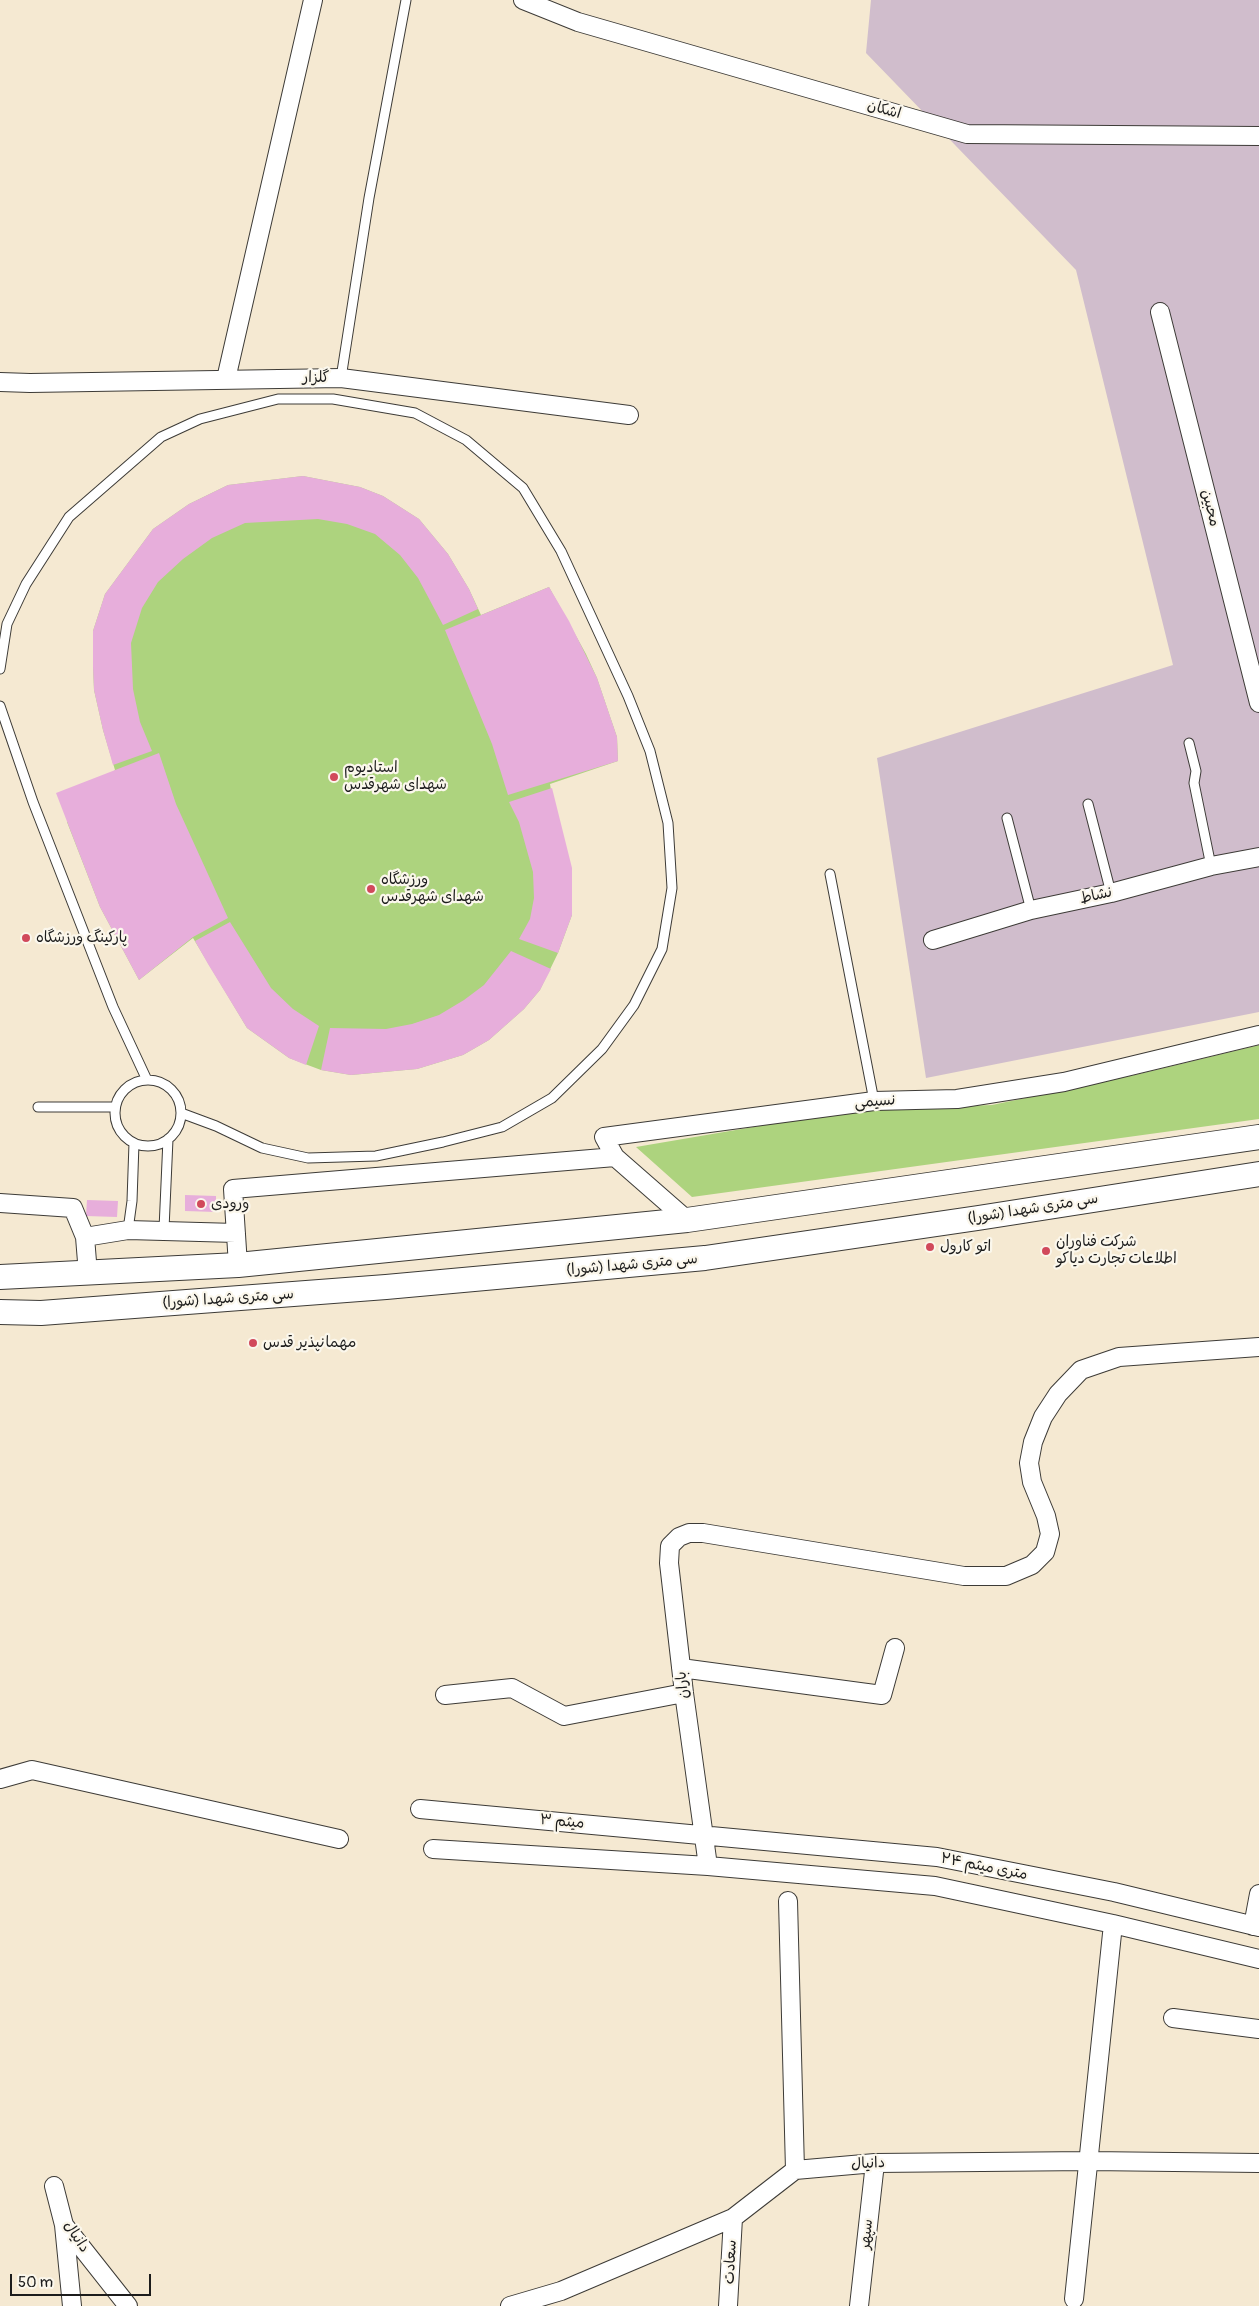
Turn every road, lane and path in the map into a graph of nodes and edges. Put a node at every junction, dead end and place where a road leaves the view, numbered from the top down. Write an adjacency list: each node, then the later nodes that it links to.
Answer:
1 (313, 0): 7 (street)
2 (406, 0): 6 (lane)
3 (523, 0): 4 (street, اشکان)
4 (1259, 136)
5 (1160, 312): 11 (street, محبین)
6 (341, 378): 7 (street, گلزار); 9 (street, گلزار)
7 (226, 379): 8 (street, گلزار)
8 (0, 382)
9 (629, 415)
10 (0, 669): 27 (lane)
11 (1259, 703)
12 (0, 706): 23 (lane)
13 (1189, 743): 17 (lane)
14 (1088, 804): 19 (lane)
15 (1007, 818): 20 (lane)
16 (1259, 857): 17 (street, نشاط)
17 (1211, 866): 19 (street, نشاط)
18 (830, 874): 24 (lane)
19 (1111, 893): 20 (street, نشاط)
20 (1031, 910): 21 (street, نشاط)
21 (933, 940)
22 (1259, 1035): 24 (street, نسیمی)
23 (147, 1080): 26 (lane); 27 (lane)
24 (874, 1101): 31 (street, نسیمی)
25 (38, 1107): 26 (lane)
26 (116, 1107): 30 (lane)
27 (181, 1113): 29 (lane)
28 (1259, 1137): 34 (main road)
29 (168, 1139): 30 (lane); 36 (lane)
30 (134, 1143): 35 (lane)
31 (615, 1157): 34 (street, نسیمی); 37 (street)
32 (1259, 1174): 39 (main road, سی متری شهدا (شورا))
33 (0, 1203): 38 (street)
34 (687, 1220): 39 (main road); 40 (main road)
35 (128, 1230): 36 (street); 38 (street)
36 (164, 1230): 37 (street)
37 (236, 1233): 40 (street)
38 (85, 1237): 41 (street)
39 (705, 1258): 43 (main road, سی متری شهدا (شورا))
40 (238, 1265): 41 (main road)
41 (88, 1274): 42 (main road)
42 (0, 1277)
43 (0, 1312)
44 (1259, 1347): 46 (street, باران)
45 (894, 1648): 46 (street)
46 (681, 1668): 47 (street, باران)
47 (684, 1693): 48 (street); 51 (street, باران)
48 (445, 1695)
49 (0, 1779): 52 (street)
50 (420, 1809): 51 (street, میثم ۳)
51 (704, 1835): 54 (street, ۲۴ متری میثم); 55 (street, باران)
52 (338, 1839)
53 (433, 1849): 55 (street)
54 (937, 1858): 56 (street); 60 (street, ۲۴ متری میثم)
55 (708, 1866): 56 (street, ۲۴ متری میثم)
56 (936, 1886): 59 (street, ۲۴ متری میثم)
57 (1259, 1894): 60 (street)
58 (788, 1901): 67 (street)
59 (1113, 1924): 61 (street, ۲۴ متری میثم); 64 (street)
60 (1256, 1926)
61 (1259, 1960)
62 (1174, 2018): 63 (street)
63 (1259, 2029)
64 (1089, 2161): 65 (street, دانیال); 66 (street, دانیال); 71 (street)
65 (875, 2163): 67 (street, دانیال); 76 (street, سپهر)
66 (1259, 2163)
67 (795, 2170): 69 (street)
68 (54, 2186): 70 (street, دانیال)
69 (733, 2218): 74 (street); 75 (street, سعادت)
70 (64, 2225): 72 (street); 73 (street, دانیال)
71 (1074, 2299)
72 (72, 2306)
73 (128, 2306)
74 (510, 2306)
75 (728, 2306)
76 (859, 2306)

